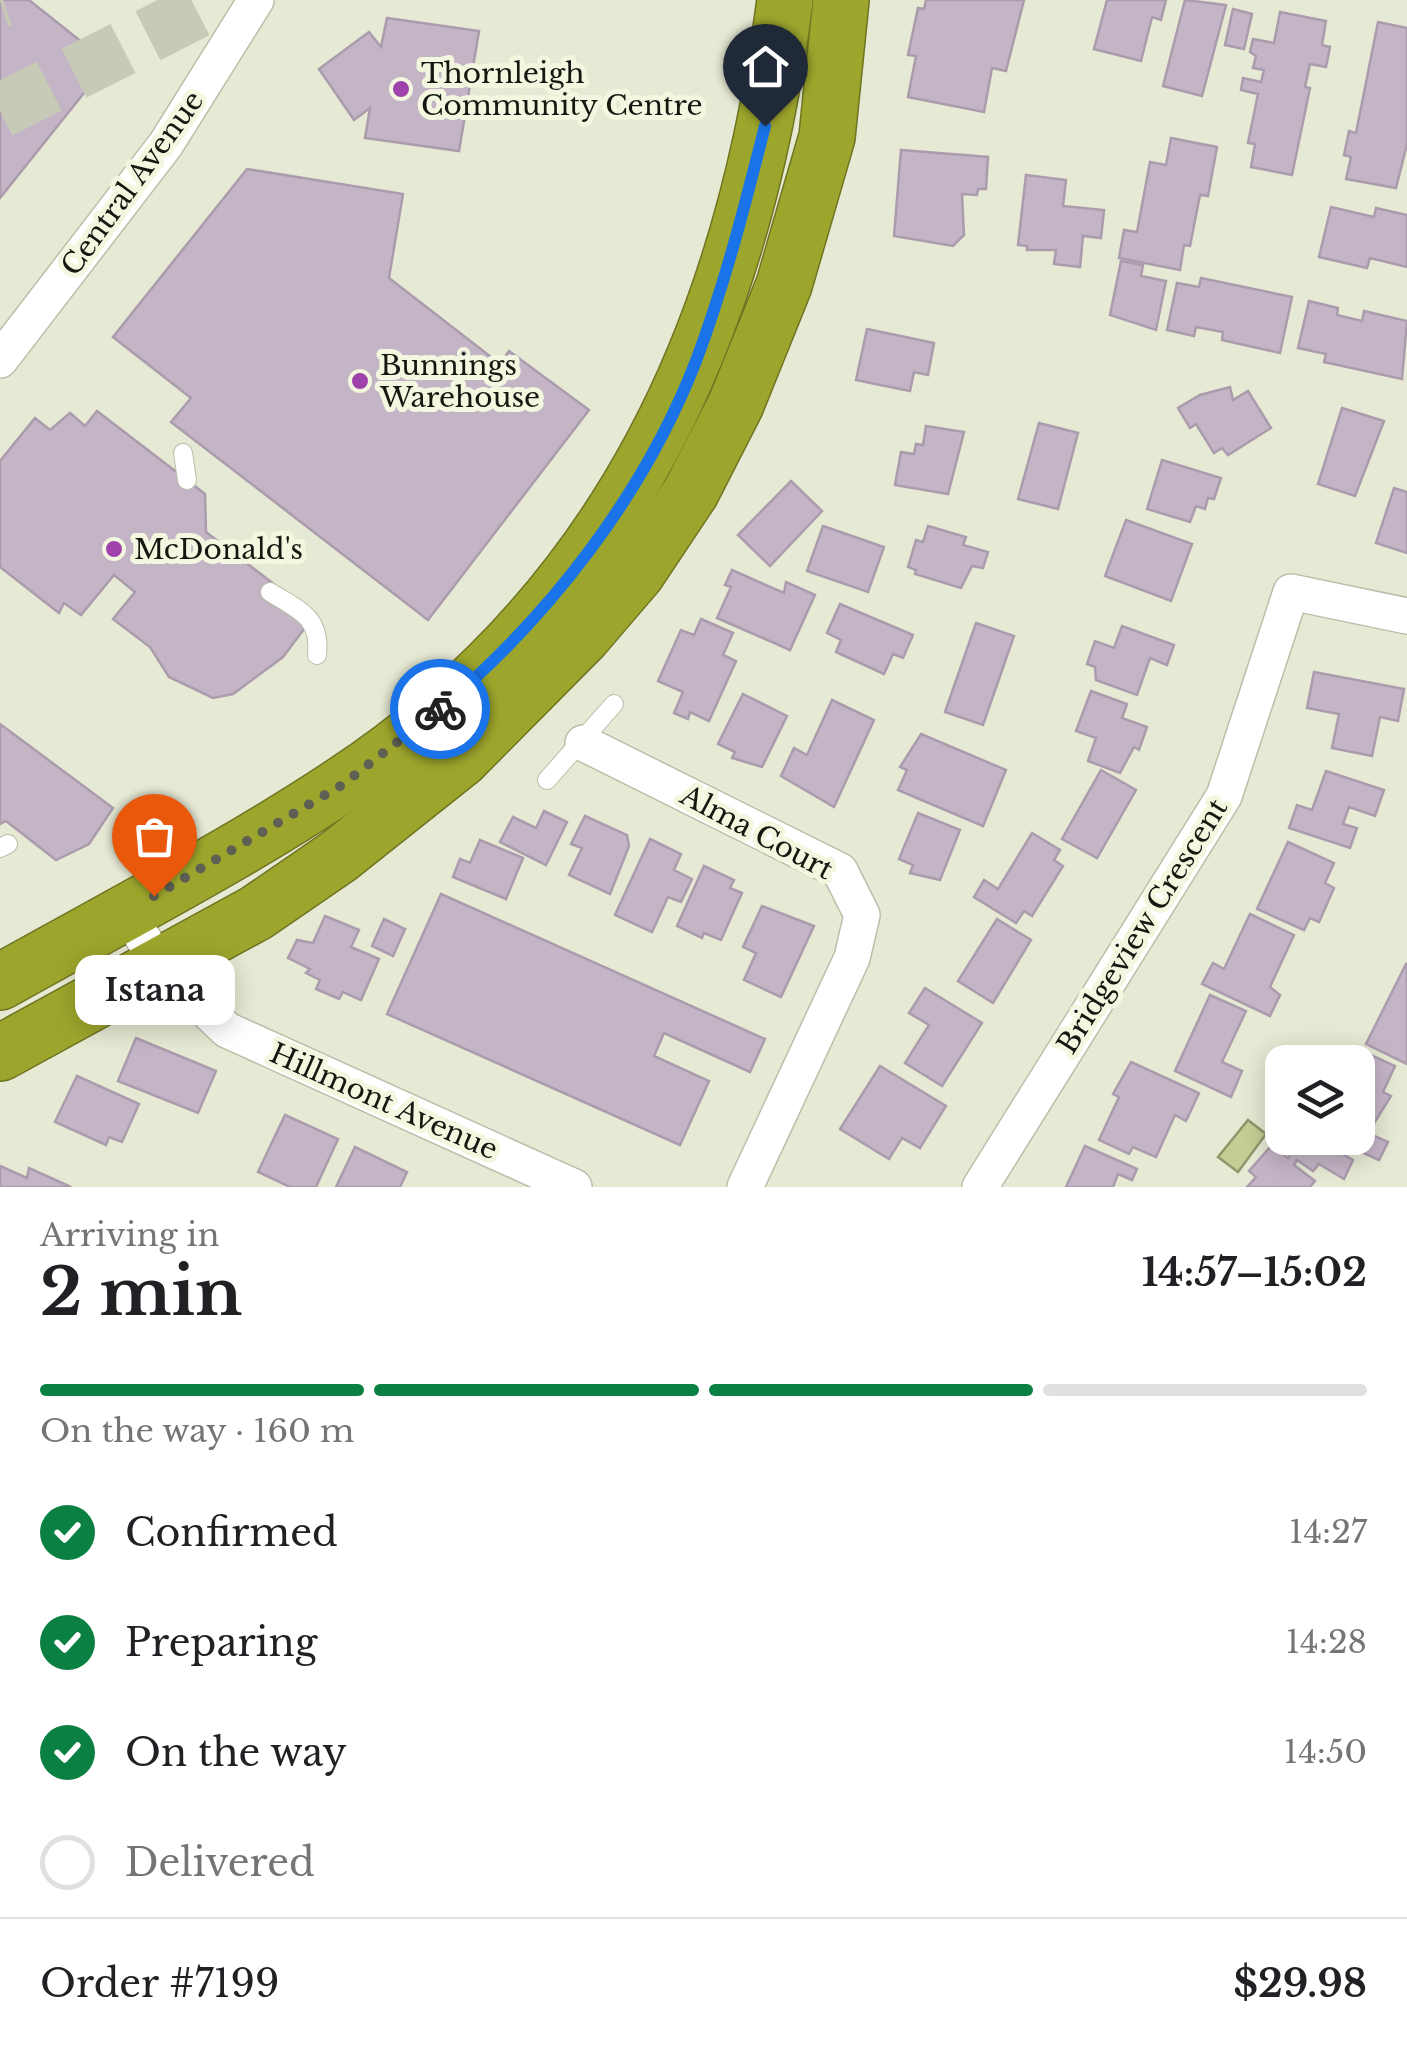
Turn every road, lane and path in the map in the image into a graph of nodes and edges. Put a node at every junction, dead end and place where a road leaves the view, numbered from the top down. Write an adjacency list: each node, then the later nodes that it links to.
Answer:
1 (256, 0): 4 (street, Central Avenue)
2 (840, 0): 14 (highway)
3 (778, 11): 13 (highway)
4 (0, 360)
5 (182, 452): 6 (lane)
6 (187, 480)
7 (270, 592): 9 (lane)
8 (1407, 616): 19 (street, Bridgeview Crescent)
9 (317, 656)
10 (614, 704): 11 (lane)
11 (583, 743): 12 (lane); 18 (street, Alma Court)
12 (546, 780)
13 (126, 911): 14 (street, Hillmont Avenue); 15 (highway)
14 (159, 965): 16 (highway); 17 (street, Hillmont Avenue)
15 (0, 982)
16 (0, 1053)
17 (574, 1187)
18 (745, 1187)
19 (980, 1187)

